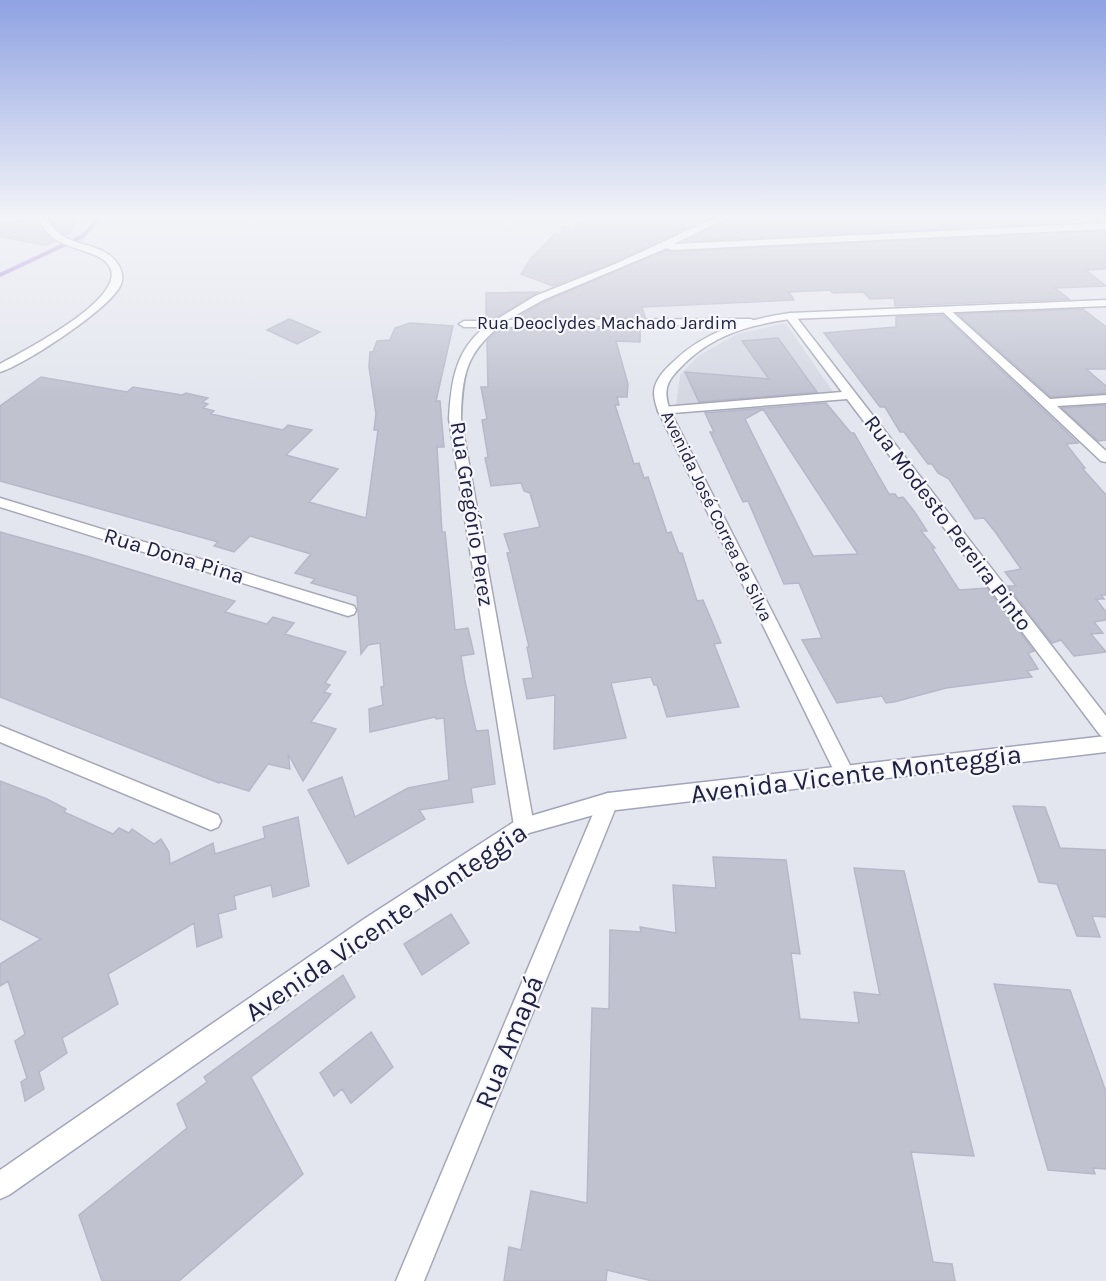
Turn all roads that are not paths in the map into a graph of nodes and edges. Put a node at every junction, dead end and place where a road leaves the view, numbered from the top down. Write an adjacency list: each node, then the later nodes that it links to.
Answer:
1 (116, 276): 9 (street)
2 (595, 276): 7 (street, Rua Gregório Perez)
3 (1106, 303): 4 (street, Avenida José Correa da Silva)
4 (948, 311): 5 (street, Avenida José Correa da Silva); 12 (street)
5 (790, 316): 6 (street, Avenida José Correa da Silva); 10 (street, Rua Modesto Pereira Pinto)
6 (751, 322): 7 (street, Rua Deoclydes Machado Jardim); 13 (street, Avenida José Correa da Silva)
7 (495, 323): 8 (street, Rua Deoclydes Machado Jardim); 23 (street, Rua Gregório Perez)
8 (464, 324)
9 (0, 369)
10 (850, 395): 13 (street); 17 (street, Rua Modesto Pereira Pinto)
11 (1106, 399): 12 (street)
12 (1046, 403): 14 (street)
13 (664, 411): 20 (street, Avenida José Correa da Silva)
14 (1106, 458)
15 (0, 502): 16 (street, Rua Dona Pina)
16 (348, 610)
17 (1106, 730)
18 (0, 734): 22 (street)
19 (1106, 744): 20 (street, Avenida Vicente Monteggia)
20 (846, 775): 21 (street, Avenida Vicente Monteggia)
21 (608, 802): 23 (street, Avenida Vicente Monteggia); 25 (street, Rua Amapá)
22 (211, 821)
23 (524, 826): 24 (street, Avenida Vicente Monteggia)
24 (0, 1186)
25 (410, 1281)

